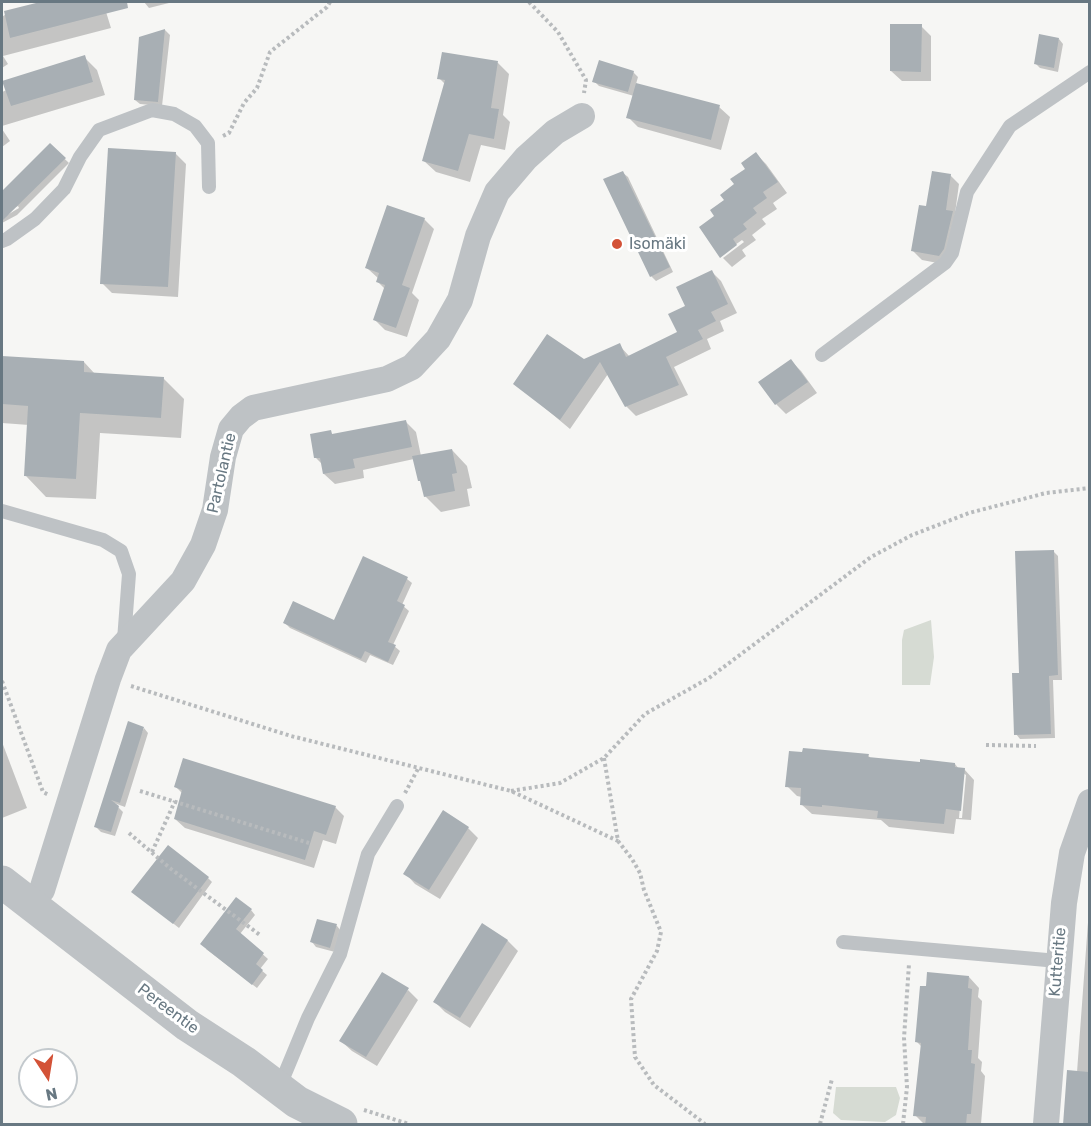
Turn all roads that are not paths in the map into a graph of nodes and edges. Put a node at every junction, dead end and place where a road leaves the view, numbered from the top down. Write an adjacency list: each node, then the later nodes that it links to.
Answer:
1 (1089, 72): 5 (lane)
2 (582, 116): 7 (street, Partolantie)
3 (209, 188): 4 (lane)
4 (2, 241)
5 (822, 355)
6 (2, 511): 7 (lane)
7 (124, 645): 11 (street, Partolantie)
8 (1089, 802): 13 (street, Kutteritie)
9 (397, 806): 14 (lane)
10 (2, 882): 11 (street, Pereentie)
11 (29, 903): 14 (street, Pereentie)
12 (843, 942): 13 (lane)
13 (1058, 961): 16 (street, Kutteritie)
14 (278, 1089): 15 (street, Pereentie)
15 (340, 1125)
16 (1046, 1125)

